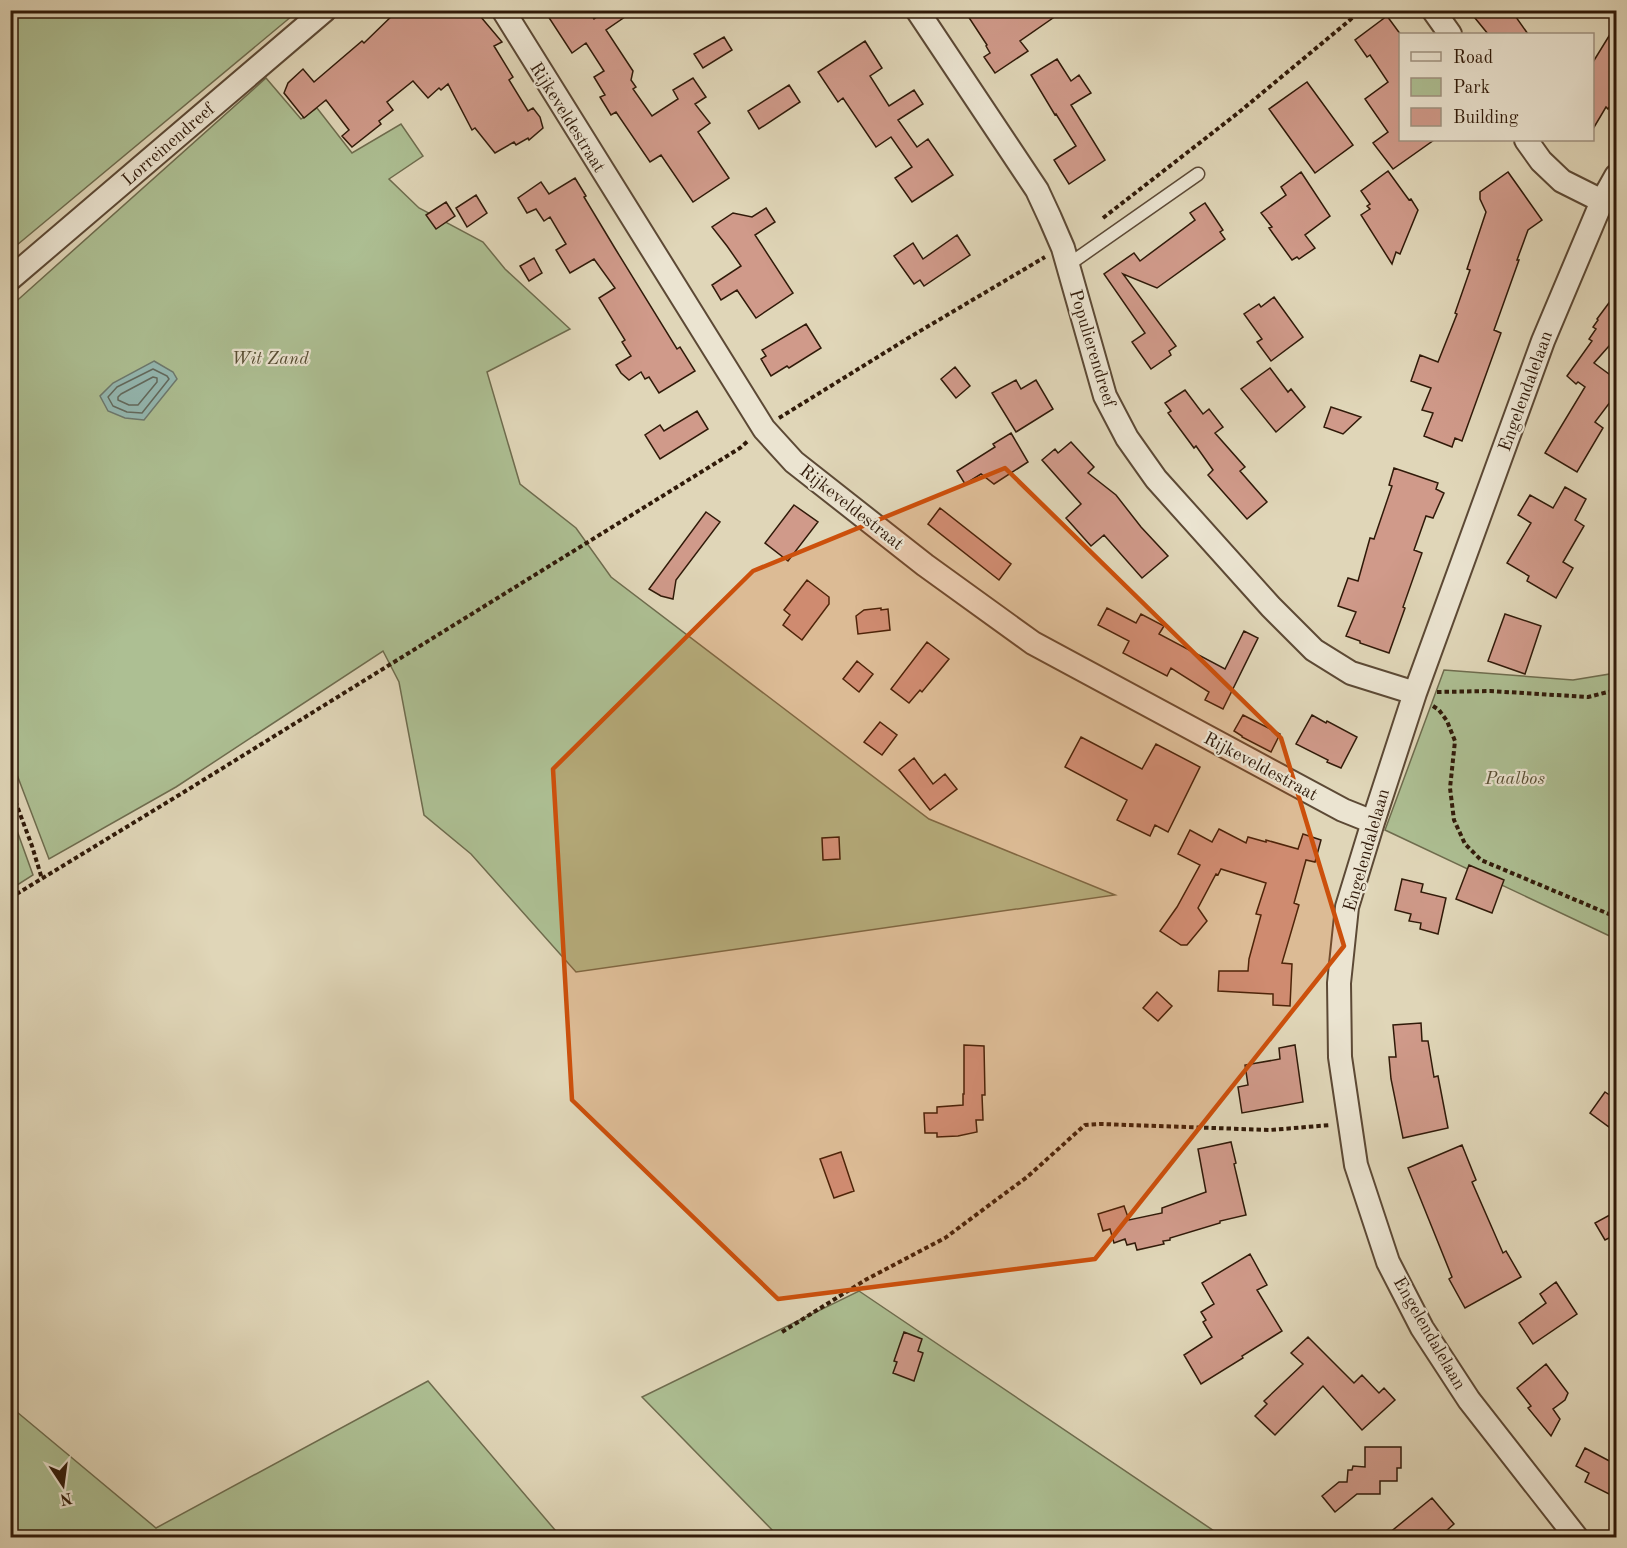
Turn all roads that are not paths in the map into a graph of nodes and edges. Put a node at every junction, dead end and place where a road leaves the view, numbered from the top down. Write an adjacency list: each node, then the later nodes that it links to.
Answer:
1 (325, 10): 11 (street, Lorreinendreef)
2 (502, 10): 13 (street, Rijkeveldestraat)
3 (917, 10): 10 (street, Populierendreef)
4 (1433, 10): 5 (street)
5 (1449, 33)
6 (1527, 141): 9 (street)
7 (1198, 174): 10 (lane)
8 (1617, 176): 9 (street, Engelendalelaan)
9 (1602, 201): 12 (street, Engelendalelaan)
10 (1065, 256): 12 (street, Populierendreef)
11 (10, 279)
12 (1415, 693): 13 (street, Engelendalelaan)
13 (1373, 822): 14 (street, Engelendalelaan)
14 (1577, 1538)

